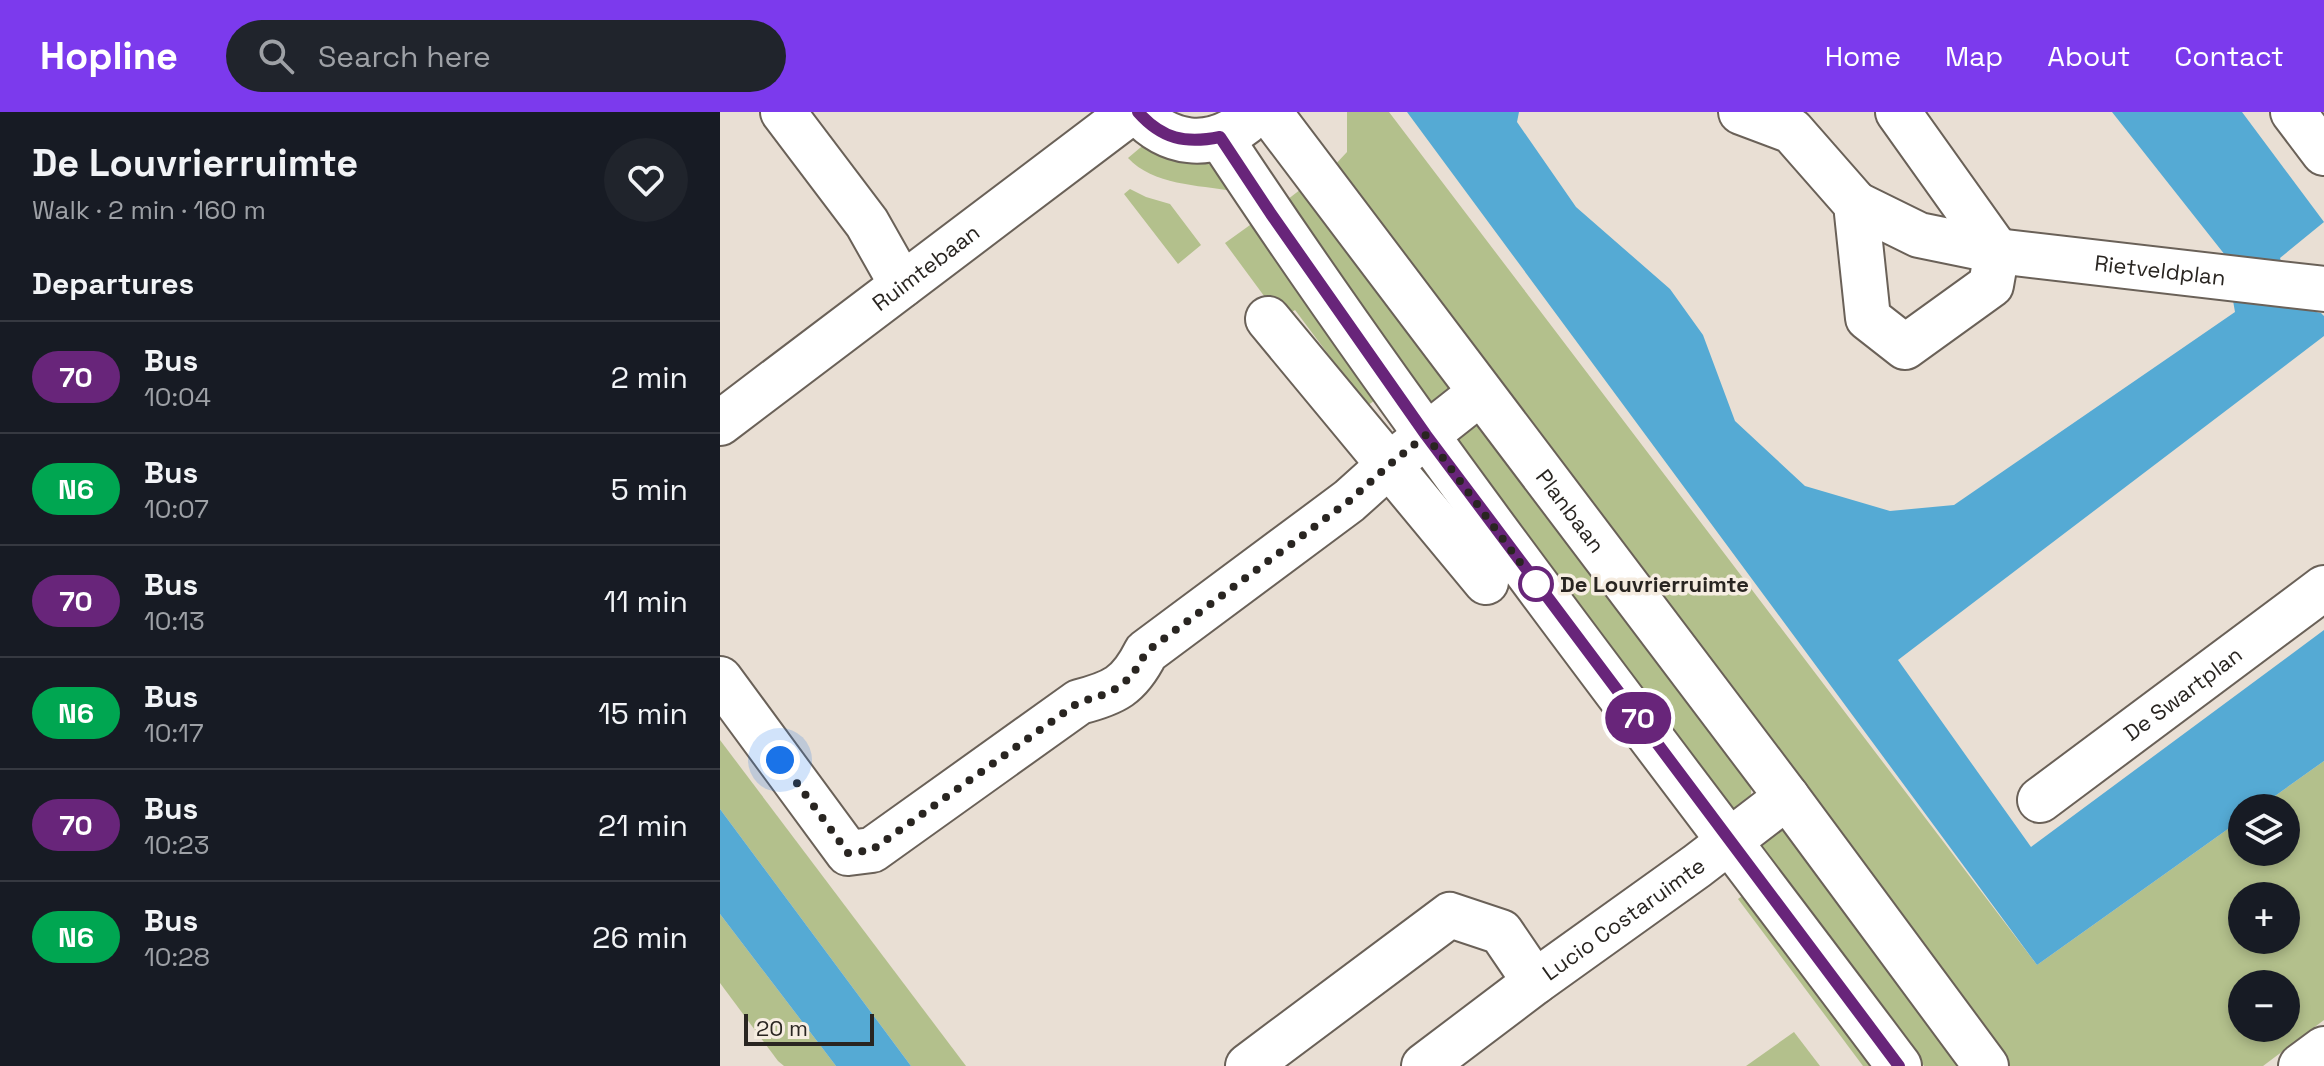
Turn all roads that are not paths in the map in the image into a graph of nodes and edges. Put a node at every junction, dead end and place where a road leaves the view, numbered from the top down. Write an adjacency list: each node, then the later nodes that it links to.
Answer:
1 (783, 112): 14 (street)
2 (1131, 112): 14 (street, Ruimtebaan)
3 (1138, 112): 10 (street)
4 (1256, 112): 10 (street)
5 (1269, 112): 17 (street, Planbaan)
6 (1741, 112): 9 (street, Rietveldplan)
7 (1898, 112): 13 (street)
8 (2293, 112): 11 (street)
9 (1795, 121): 12 (street, Rietveldplan)
10 (1220, 137): 19 (street)
11 (2324, 153)
12 (1856, 204): 13 (street, Rietveldplan); 13 (street)
13 (1997, 251): 15 (street, Rietveldplan)
14 (902, 285): 18 (street, Ruimtebaan)
15 (2324, 289)
16 (1268, 319): 20 (street)
17 (1480, 393): 19 (street); 24 (street, Planbaan)
18 (720, 423)
19 (1426, 435): 20 (street); 26 (street)
20 (1389, 465): 21 (street); 23 (street)
21 (1486, 582)
22 (2324, 588): 25 (street, De Swartplan)
23 (720, 679)
24 (1787, 797): 26 (street, Lucio Costaruimte); 32 (street, Planbaan)
25 (2040, 800)
26 (1729, 840): 27 (street, Lucio Costaruimte); 31 (street)
27 (1535, 982): 29 (street, Lucio Costaruimte); 30 (street, Lucio Costaruimte)
28 (2324, 1049): 33 (street)
29 (1248, 1066)
30 (1424, 1066)
31 (1899, 1066)
32 (1986, 1066)
33 (2301, 1066)

